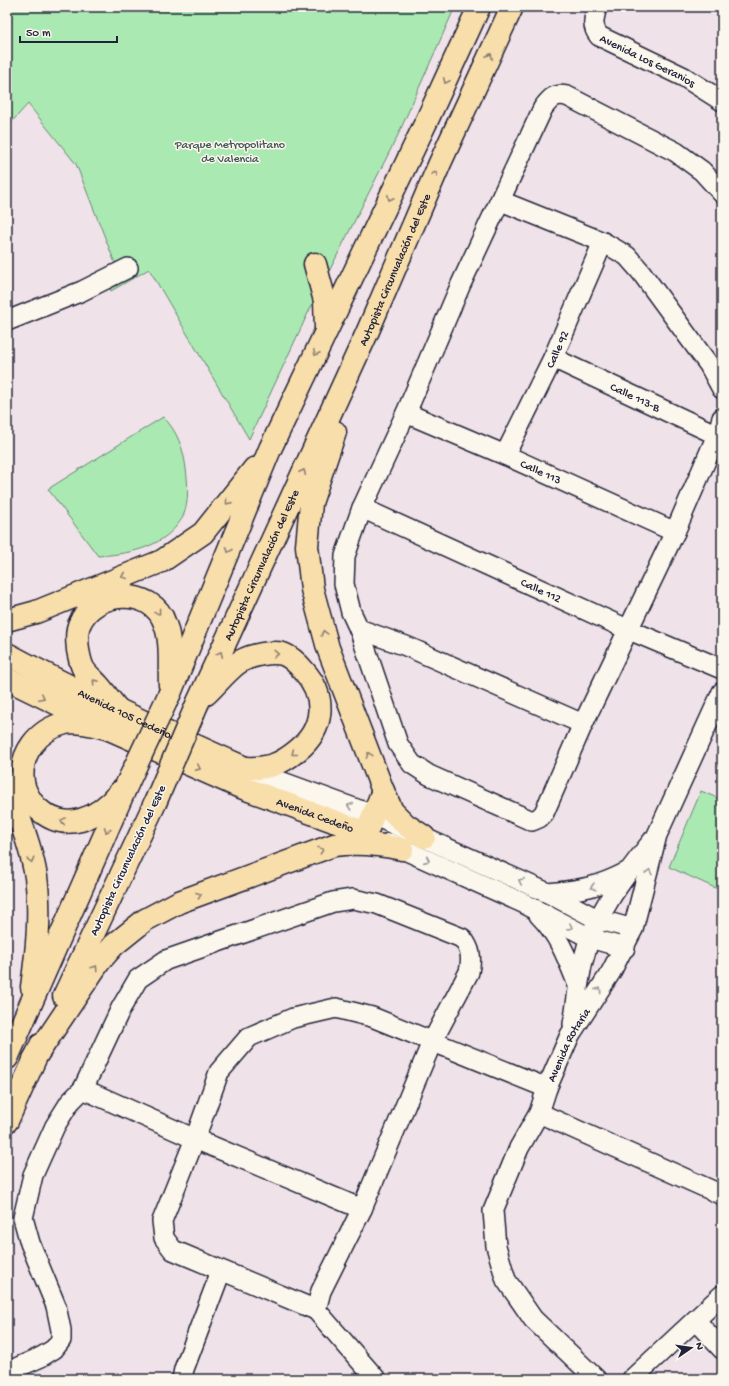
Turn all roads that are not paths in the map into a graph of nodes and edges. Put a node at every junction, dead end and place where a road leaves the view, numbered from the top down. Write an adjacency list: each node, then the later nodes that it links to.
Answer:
1 (479, 7): 8 (main road, one-way to 8)
2 (512, 7): 12 (main road, Autopista Circunvalación del Este, one-way to 2)
3 (597, 7): 4 (street, Avenida Los Geranios)
4 (722, 101)
5 (722, 193): 6 (street)
6 (501, 201): 7 (street); 15 (street)
7 (603, 242): 13 (street, Calle 92); 14 (street)
8 (357, 266): 11 (main road); 11 (main road)
9 (128, 268): 10 (street)
10 (7, 321)
11 (327, 330): 17 (main road, one-way to 17)
12 (366, 333): 29 (main road, Autopista Circunvalación del Este, one-way to 12); 35 (main road, one-way to 12)
13 (553, 358): 16 (street, Calle 113-B); 18 (street, Calle 92)
14 (722, 389)
15 (406, 413): 18 (street, Calle 113); 19 (street)
16 (720, 427): 20 (street)
17 (270, 449): 21 (main road, one-way to 21); 28 (main road, one-way to 28)
18 (505, 455): 20 (street, Calle 113)
19 (362, 508): 22 (street); 23 (street, Calle 112)
20 (675, 532): 23 (street)
21 (7, 620)
22 (358, 629): 31 (street); 31 (street)
23 (627, 629): 25 (street, Calle 112); 31 (street)
24 (7, 654): 30 (main road, Avenida 105 Cedeño)
25 (722, 669)
26 (7, 679): 30 (main road, Avenida Cedeño, one-way to 30)
27 (722, 692): 37 (street, Avenida Rotaria)
28 (170, 693): 30 (main road, one-way to 28); 33 (main road, bridge)
29 (198, 702): 32 (main road, one-way to 32); 52 (main road, Autopista Circunvalación del Este, bridge)
30 (113, 720): 32 (main road, Avenida 105 Cedeño); 33 (main road, one-way to 30); 36 (main road, Avenida Cedeño, one-way to 36)
31 (583, 724)
32 (245, 768): 36 (street, Avenida Cedeño, one-way to 32)
33 (128, 782): 48 (main road, one-way to 48)
34 (7, 783): 48 (main road, one-way to 48)
35 (383, 791): 36 (main road); 38 (main road)
36 (370, 824): 38 (street, Avenida Cedeño); 39 (street, Avenida Cedeño)
37 (657, 835): 40 (street); 44 (street, Avenida Rotaria, one-way to 37)
38 (424, 837): 41 (street, Avenida Cedeño, one-way to 38)
39 (402, 849): 42 (street, Avenida Cedeño, one-way to 42); 52 (main road, one-way to 39)
40 (629, 871): 41 (street, one-way to 41); 43 (street)
41 (548, 894): 43 (street, Avenida Cedeño)
42 (524, 903): 45 (street, Avenida Cedeño, one-way to 45); 47 (street)
43 (597, 919): 44 (street, Avenida Cedeño); 45 (street)
44 (633, 930): 46 (street, Avenida Rotaria)
45 (590, 938): 46 (street, Avenida Cedeño); 47 (street)
46 (625, 948): 49 (street, Avenida Rotaria, one-way to 46)
47 (578, 985): 49 (street)
48 (27, 1016): 51 (main road)
49 (570, 1035): 53 (street, Avenida Rotaria)
50 (432, 1042): 53 (street); 54 (street); 57 (street); 59 (street)
51 (7, 1058)
52 (34, 1059): 56 (main road, Autopista Circunvalación del Este)
53 (547, 1088): 55 (street, Avenida Rotaria)
54 (83, 1089): 57 (street); 65 (street)
55 (539, 1113): 58 (street); 68 (street, Avenida Rotaria)
56 (7, 1121)
57 (195, 1139): 59 (street); 60 (street)
58 (722, 1194)
59 (362, 1208): 62 (street)
60 (221, 1271): 62 (street); 66 (street)
61 (722, 1295): 63 (street)
62 (316, 1310): 67 (street)
63 (696, 1321): 64 (street); 69 (street)
64 (722, 1349)
65 (7, 1372)
66 (182, 1379)
67 (376, 1379)
68 (596, 1379)
69 (632, 1379)

